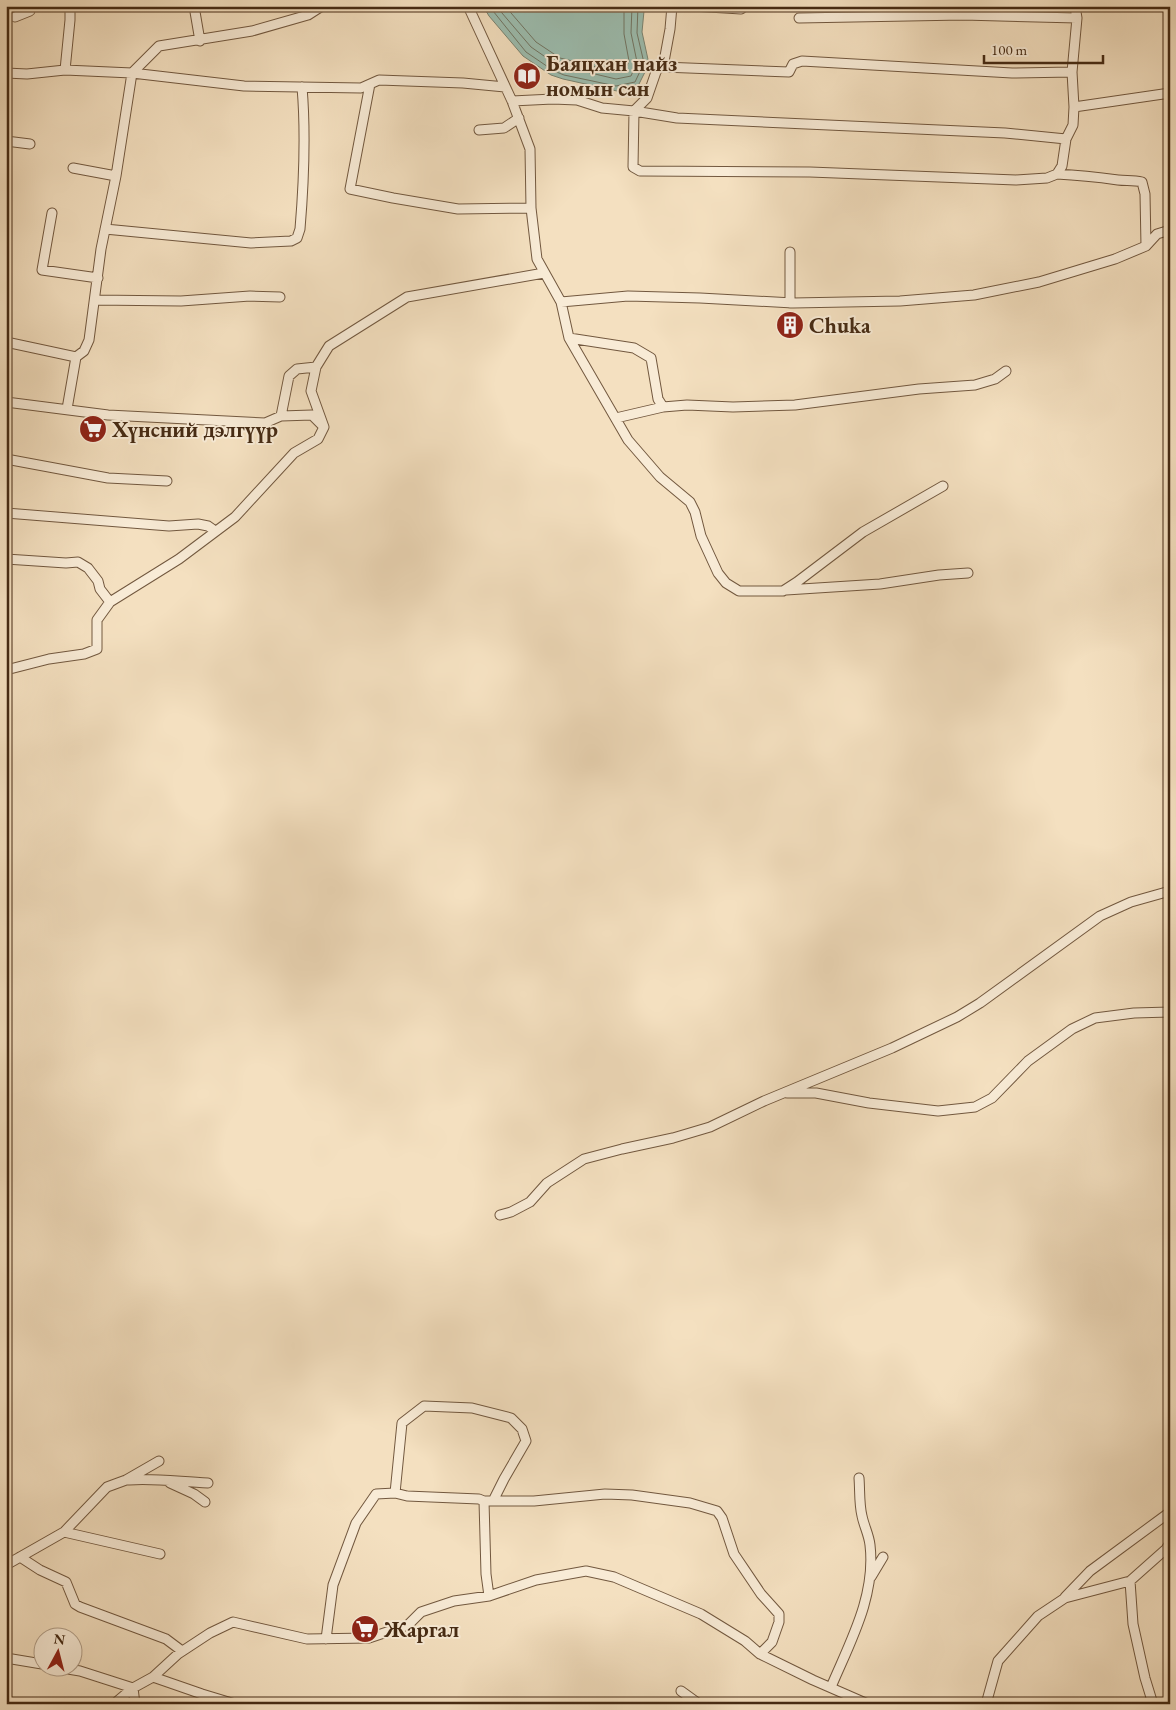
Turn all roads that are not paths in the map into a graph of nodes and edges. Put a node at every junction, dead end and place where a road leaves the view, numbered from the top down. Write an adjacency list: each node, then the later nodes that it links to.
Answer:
1 (30, 6): 12 (street)
2 (70, 6): 17 (street)
3 (194, 6): 15 (street)
4 (322, 6): 15 (street)
5 (417, 6): 6 (street)
6 (426, 6)
7 (468, 6): 23 (street)
8 (672, 6): 16 (street)
9 (692, 6): 10 (street)
10 (746, 6)
11 (1075, 6): 14 (street)
12 (15, 17)
13 (800, 18): 14 (street)
14 (1076, 18): 18 (street)
15 (200, 41): 20 (street)
16 (663, 67): 18 (street); 27 (street)
17 (65, 70): 19 (street); 20 (street)
18 (1072, 72): 26 (street)
19 (6, 73)
20 (132, 73): 22 (street); 35 (street)
21 (370, 84): 22 (street); 23 (street); 36 (street)
22 (302, 87): 38 (street)
23 (504, 87): 25 (street)
24 (1170, 93): 26 (street)
25 (512, 101): 27 (street); 28 (street)
26 (1074, 107): 30 (street)
27 (634, 111): 30 (street); 34 (street)
28 (519, 118): 29 (street); 36 (street)
29 (479, 130)
30 (1066, 139): 34 (street)
31 (6, 141): 32 (street)
32 (30, 144)
33 (73, 168): 35 (street)
34 (1057, 174): 40 (street)
35 (116, 176): 38 (street)
36 (531, 208): 42 (street)
37 (52, 213): 43 (street)
38 (105, 229): 43 (street)
39 (1170, 230): 40 (street)
40 (1146, 246): 47 (street)
41 (790, 252): 47 (street)
42 (544, 274): 46 (street); 51 (street)
43 (98, 278): 45 (street)
44 (280, 297): 45 (street)
45 (95, 300): 50 (street)
46 (561, 302): 47 (street); 48 (street)
47 (790, 303)
48 (569, 338): 54 (street); 57 (street)
49 (6, 342): 50 (street)
50 (76, 356): 55 (street)
51 (316, 367): 56 (street); 58 (street)
52 (1006, 371): 54 (street)
53 (6, 402): 55 (street)
54 (663, 407): 57 (street)
55 (67, 409): 56 (street)
56 (281, 416): 58 (street)
57 (616, 418): 66 (street)
58 (324, 427): 63 (street)
59 (6, 459): 60 (street)
60 (167, 481)
61 (943, 486): 66 (street)
62 (6, 513): 63 (street)
63 (215, 531): 68 (street)
64 (6, 559): 68 (street)
65 (968, 573): 66 (street)
66 (784, 590): 67 (street)
67 (756, 595)
68 (110, 602): 69 (street)
69 (6, 670)
70 (1170, 891): 72 (street)
71 (1170, 1012): 72 (street)
72 (784, 1092): 73 (street)
73 (500, 1215)
74 (159, 1461): 76 (street)
75 (859, 1478): 89 (street)
76 (126, 1480): 77 (street); 83 (street)
77 (166, 1481): 78 (street); 81 (street)
78 (208, 1483)
79 (395, 1492): 80 (street); 80 (street); 93 (street)
80 (489, 1501): 91 (street); 95 (street)
81 (205, 1502)
82 (1170, 1512): 92 (street)
83 (64, 1532): 85 (street); 86 (street)
84 (1170, 1543): 90 (street)
85 (160, 1554)
86 (20, 1557): 88 (street); 94 (street)
87 (883, 1557): 89 (street)
88 (6, 1565)
89 (871, 1577): 100 (street)
90 (1130, 1581): 92 (street); 109 (street)
91 (489, 1596): 93 (street); 95 (street)
92 (1064, 1598): 108 (street)
93 (326, 1639): 94 (street)
94 (182, 1652): 99 (street)
95 (760, 1654): 100 (street)
96 (6, 1658): 97 (street)
97 (32, 1662)
98 (82, 1672): 101 (street)
99 (153, 1677): 101 (street); 105 (street)
100 (831, 1687): 107 (street)
101 (133, 1688): 103 (street); 104 (street)
102 (681, 1691): 106 (street)
103 (114, 1704)
104 (135, 1704)
105 (235, 1704)
106 (699, 1704)
107 (867, 1704)
108 (986, 1704)
109 (1153, 1704)

